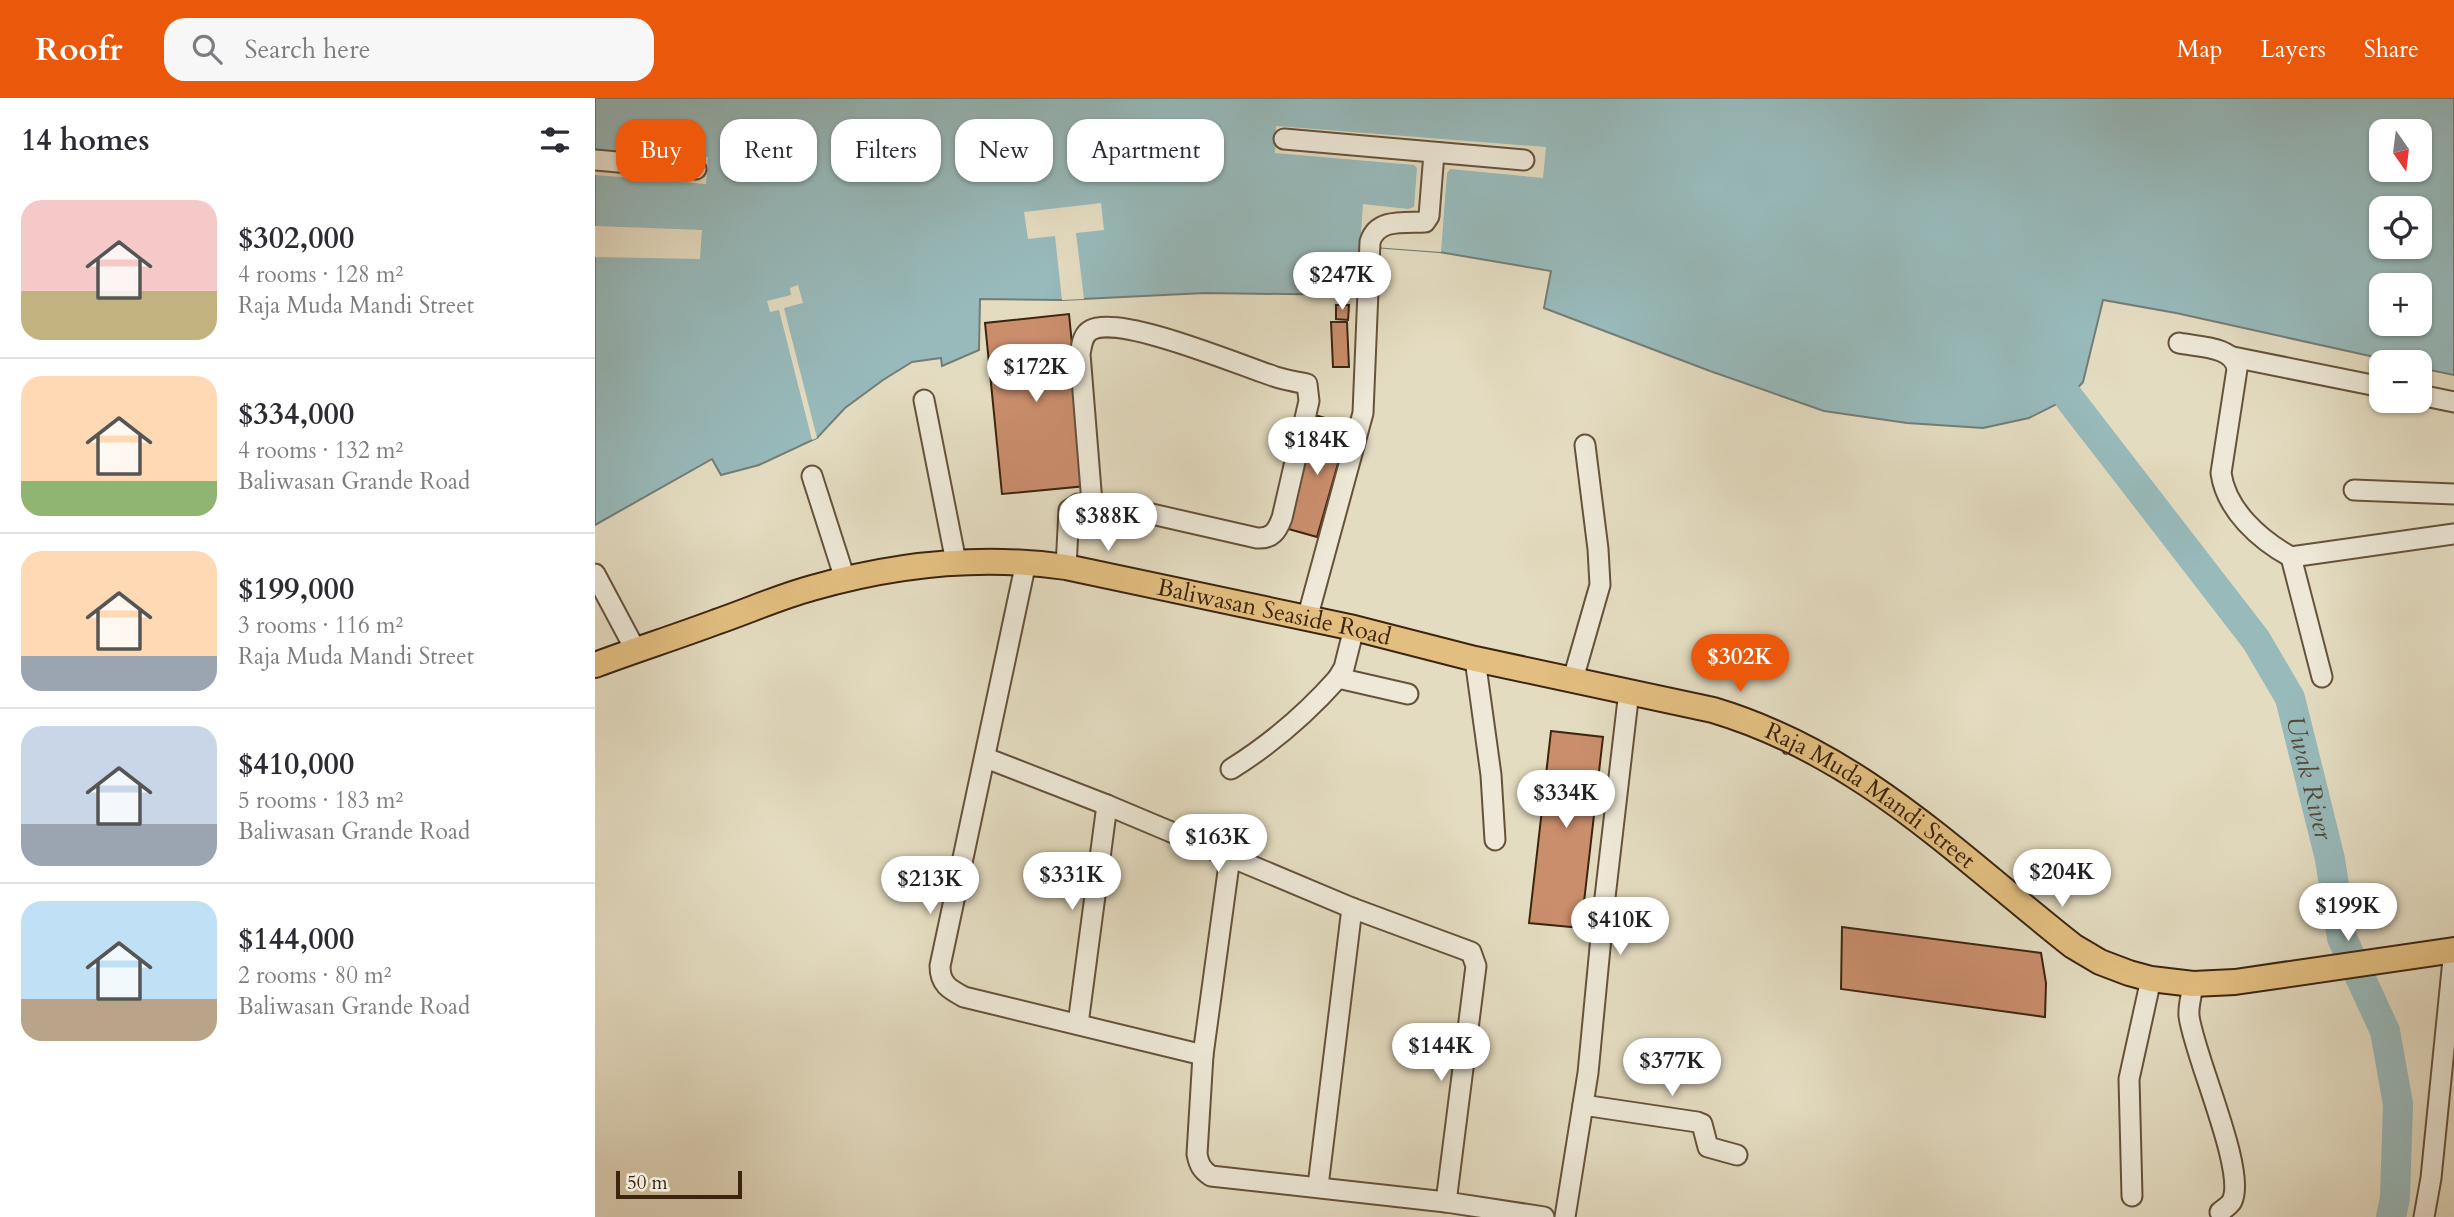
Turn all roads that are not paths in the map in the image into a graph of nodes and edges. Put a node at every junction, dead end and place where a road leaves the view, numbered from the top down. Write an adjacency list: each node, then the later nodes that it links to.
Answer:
1 (1285, 139): 2 (street)
2 (1434, 153): 4 (street); 24 (street)
3 (595, 160): 5 (street)
4 (1524, 160)
5 (616, 162)
6 (2179, 343): 7 (street)
7 (2233, 357): 8 (street); 18 (street)
8 (2369, 384)
9 (2432, 397): 11 (street)
10 (924, 400): 19 (street)
11 (2454, 402)
12 (1585, 445): 31 (street)
13 (811, 476): 23 (street)
14 (2354, 490): 15 (street)
15 (2454, 494)
16 (1092, 503): 16 (street); 21 (street)
17 (2454, 534): 18 (street)
18 (2291, 557): 29 (street)
19 (956, 562): 20 (main road, Baliwasan Seaside Road); 23 (main road, Baliwasan Seaside Road)
20 (1027, 562): 21 (main road, Baliwasan Seaside Road); 34 (street)
21 (1066, 567): 24 (main road, Baliwasan Seaside Road)
22 (595, 574): 26 (street)
23 (845, 579): 26 (main road, Baliwasan Seaside Road)
24 (1307, 619): 25 (main road, Baliwasan Seaside Road)
25 (1354, 628): 27 (main road, Baliwasan Seaside Road); 30 (street)
26 (635, 649): 28 (main road, Baliwasan Seaside Road)
27 (1475, 659): 31 (main road, Baliwasan Seaside Road); 37 (street)
28 (595, 665)
29 (2322, 677)
30 (1338, 678): 33 (street); 35 (street)
31 (1573, 679): 32 (main road, Baliwasan Seaside Road)
32 (1629, 691): 41 (main road, Raja Muda Mandi Street); 45 (street)
33 (1408, 694)
34 (986, 758): 36 (street); 43 (street)
35 (1231, 769)
36 (1107, 804): 38 (street); 43 (street)
37 (1495, 840)
38 (1230, 857): 39 (street); 44 (street)
39 (1352, 908): 47 (street); 49 (street)
40 (2454, 950): 42 (main road, Raja Muda Mandi Street); 53 (street)
41 (2151, 979): 42 (main road, Raja Muda Mandi Street); 48 (street)
42 (2193, 984): 50 (street)
43 (1078, 1024): 44 (street)
44 (1203, 1055): 47 (street)
45 (1583, 1105): 46 (street); 52 (street)
46 (1737, 1155)
47 (1318, 1186): 49 (street)
48 (2132, 1196)
49 (1446, 1202): 51 (street)
50 (2220, 1212)
51 (1544, 1217)
52 (1565, 1217)
53 (2424, 1217)

